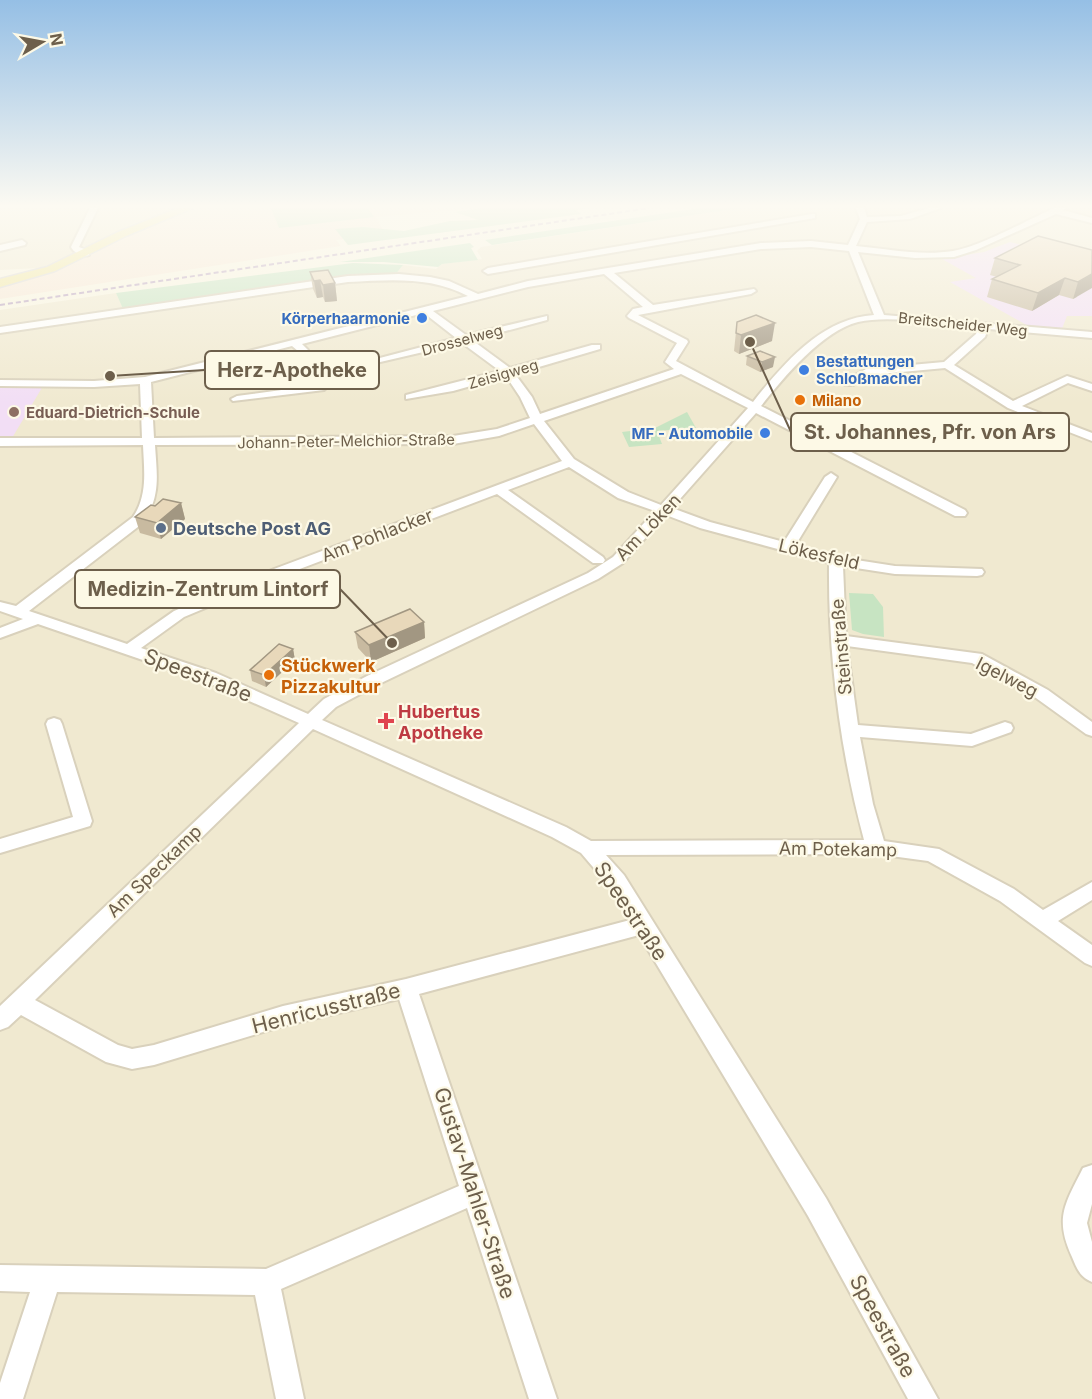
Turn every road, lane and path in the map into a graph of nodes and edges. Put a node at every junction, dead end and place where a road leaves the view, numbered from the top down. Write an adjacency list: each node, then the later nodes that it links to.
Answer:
1 (35, 273): 5 (main road)
2 (599, 273): 7 (street)
3 (609, 273): 8 (street)
4 (862, 273): 10 (street, Breitscheider Weg)
5 (0, 283)
6 (751, 291): 8 (street)
7 (477, 297): 9 (street); 13 (street)
8 (651, 308): 20 (street)
9 (426, 310): 15 (street, Lökesfeld); 16 (street)
10 (879, 317): 12 (street, Breitscheider Weg); 29 (street, Am Löken)
11 (544, 318): 15 (street, Drosselweg)
12 (983, 327): 14 (street, Breitscheider Weg); 19 (street)
13 (0, 330)
14 (1092, 336)
15 (467, 339): 18 (street, Drosselweg); 21 (street, Lökesfeld)
16 (295, 343): 22 (street); 27 (street)
17 (596, 347): 21 (street, Zeisigweg)
18 (380, 361)
19 (947, 365): 24 (street); 28 (street)
20 (682, 370): 29 (street); 30 (street, Johann-Peter-Melchior-Straße)
21 (509, 373): 26 (street, Zeisigweg); 30 (street, Lökesfeld)
22 (145, 380): 23 (street); 33 (street)
23 (0, 383)
24 (849, 383)
25 (1092, 388): 28 (street)
26 (410, 397)
27 (237, 399)
28 (1012, 406): 31 (street)
29 (753, 407): 37 (street, Am Löken); 38 (street)
30 (537, 420): 33 (street, Johann-Peter-Melchior-Straße); 34 (street, Lökesfeld)
31 (1092, 437)
32 (0, 442): 33 (street, Johann-Peter-Melchior-Straße)
33 (148, 442): 44 (street)
34 (570, 462): 36 (street, Am Pohlacker); 37 (street, Lökesfeld)
35 (831, 477): 39 (street)
36 (499, 489): 40 (street); 48 (street, Am Pohlacker)
37 (665, 511): 39 (street, Lökesfeld); 49 (street, Am Löken)
38 (960, 513)
39 (787, 548): 41 (street, Lökesfeld)
40 (598, 560)
41 (836, 561): 42 (street, Lökesfeld); 47 (street, Steinstraße)
42 (977, 572)
43 (0, 606): 44 (street, Speestraße)
44 (18, 612): 45 (street, Speestraße)
45 (39, 618): 46 (street); 48 (street, Speestraße)
46 (0, 633)
47 (840, 640): 52 (street, Igelweg); 53 (street, Steinstraße)
48 (130, 649): 49 (street, Speestraße)
49 (309, 721): 56 (street, Speestraße); 62 (street, Am Speckamp)
50 (54, 724): 54 (street)
51 (1005, 728): 53 (street)
52 (1092, 730)
53 (853, 731): 55 (street, Steinstraße)
54 (0, 846)
55 (876, 847): 56 (street, Am Potekamp); 58 (street, Am Potekamp)
56 (588, 848): 59 (street, Speestraße)
57 (1092, 890): 58 (street)
58 (1041, 921): 60 (street, Am Potekamp)
59 (643, 925): 61 (street, Henricusstraße); 73 (street, Speestraße)
60 (1092, 957)
61 (406, 987): 62 (street, Henricusstraße); 65 (street, Gustav-Mahler-Straße)
62 (18, 1002): 63 (street, Am Speckamp)
63 (0, 1020)
64 (1092, 1177): 66 (street)
65 (474, 1192): 69 (street); 72 (street, Gustav-Mahler-Straße)
66 (1092, 1269)
67 (0, 1278): 68 (street)
68 (47, 1280): 69 (street); 70 (street)
69 (266, 1282): 71 (street)
70 (9, 1399)
71 (290, 1399)
72 (543, 1399)
73 (924, 1399)

